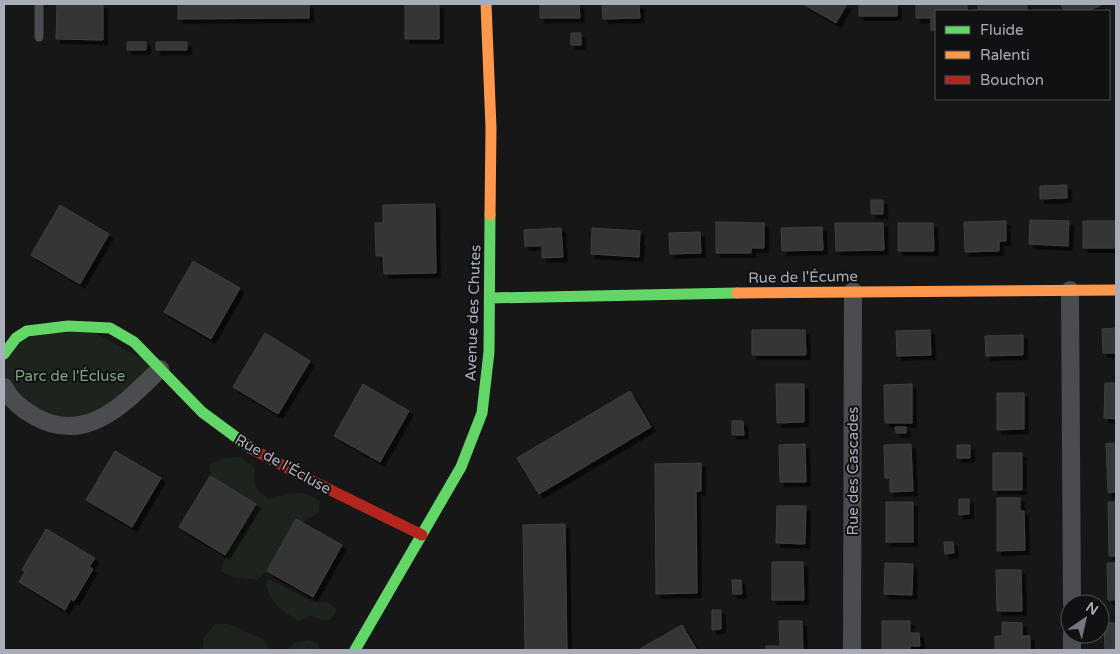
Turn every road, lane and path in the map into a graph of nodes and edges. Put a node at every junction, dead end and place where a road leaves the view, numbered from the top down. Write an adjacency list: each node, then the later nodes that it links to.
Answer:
1 (39, 4): 3 (lane)
2 (486, 4): 7 (street, Avenue des Chutes)
3 (39, 38)
4 (1070, 290): 5 (street, Rue de l'Écume); 6 (street, Rue de l'Écume); 12 (street)
5 (1116, 290)
6 (854, 291): 7 (street, Rue de l'Écume); 14 (street, Rue des Cascades)
7 (490, 298): 11 (street, Avenue des Chutes)
8 (4, 354): 9 (street, Rue de l'Écluse)
9 (160, 369): 10 (street); 11 (street, Rue de l'Écluse)
10 (4, 387)
11 (422, 535): 13 (street, Avenue des Chutes)
12 (1072, 594)
13 (355, 650)
14 (852, 650)

